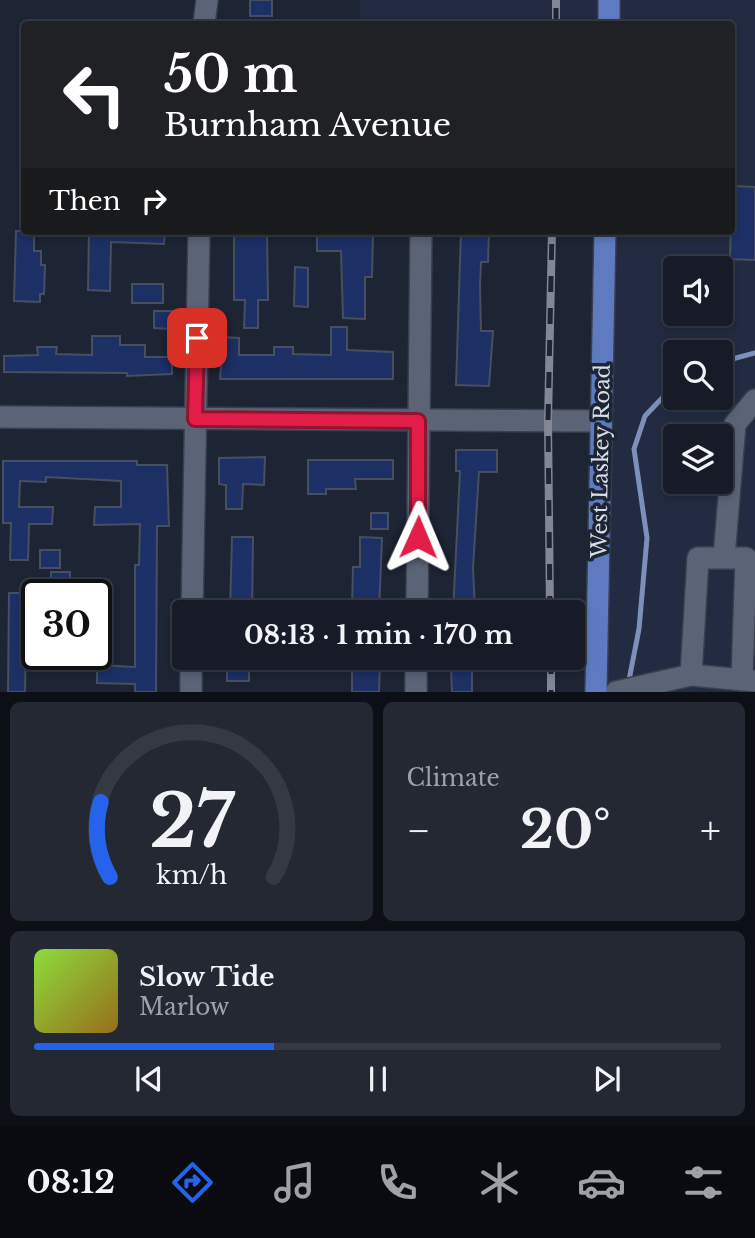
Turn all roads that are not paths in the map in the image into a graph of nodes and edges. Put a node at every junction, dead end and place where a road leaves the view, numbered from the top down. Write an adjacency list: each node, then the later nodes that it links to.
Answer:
1 (207, 0): 3 (street)
2 (609, 0): 4 (main road)
3 (205, 21)
4 (609, 21)
5 (199, 235): 10 (street)
6 (421, 235): 11 (street)
7 (605, 235): 12 (main road, West Laskey Road)
8 (755, 400): 13 (street)
9 (0, 417): 10 (street)
10 (195, 419): 11 (street); 14 (street)
11 (418, 421): 12 (street); 15 (street)
12 (601, 421): 23 (main road, West Laskey Road)
13 (724, 557): 16 (street); 19 (street)
14 (192, 600)
15 (417, 600)
16 (749, 643): 20 (street)
17 (191, 670): 21 (street)
18 (416, 670): 22 (street)
19 (691, 675): 20 (street); 24 (street)
20 (749, 680)
21 (191, 692)
22 (416, 692)
23 (596, 692)
24 (616, 692)

